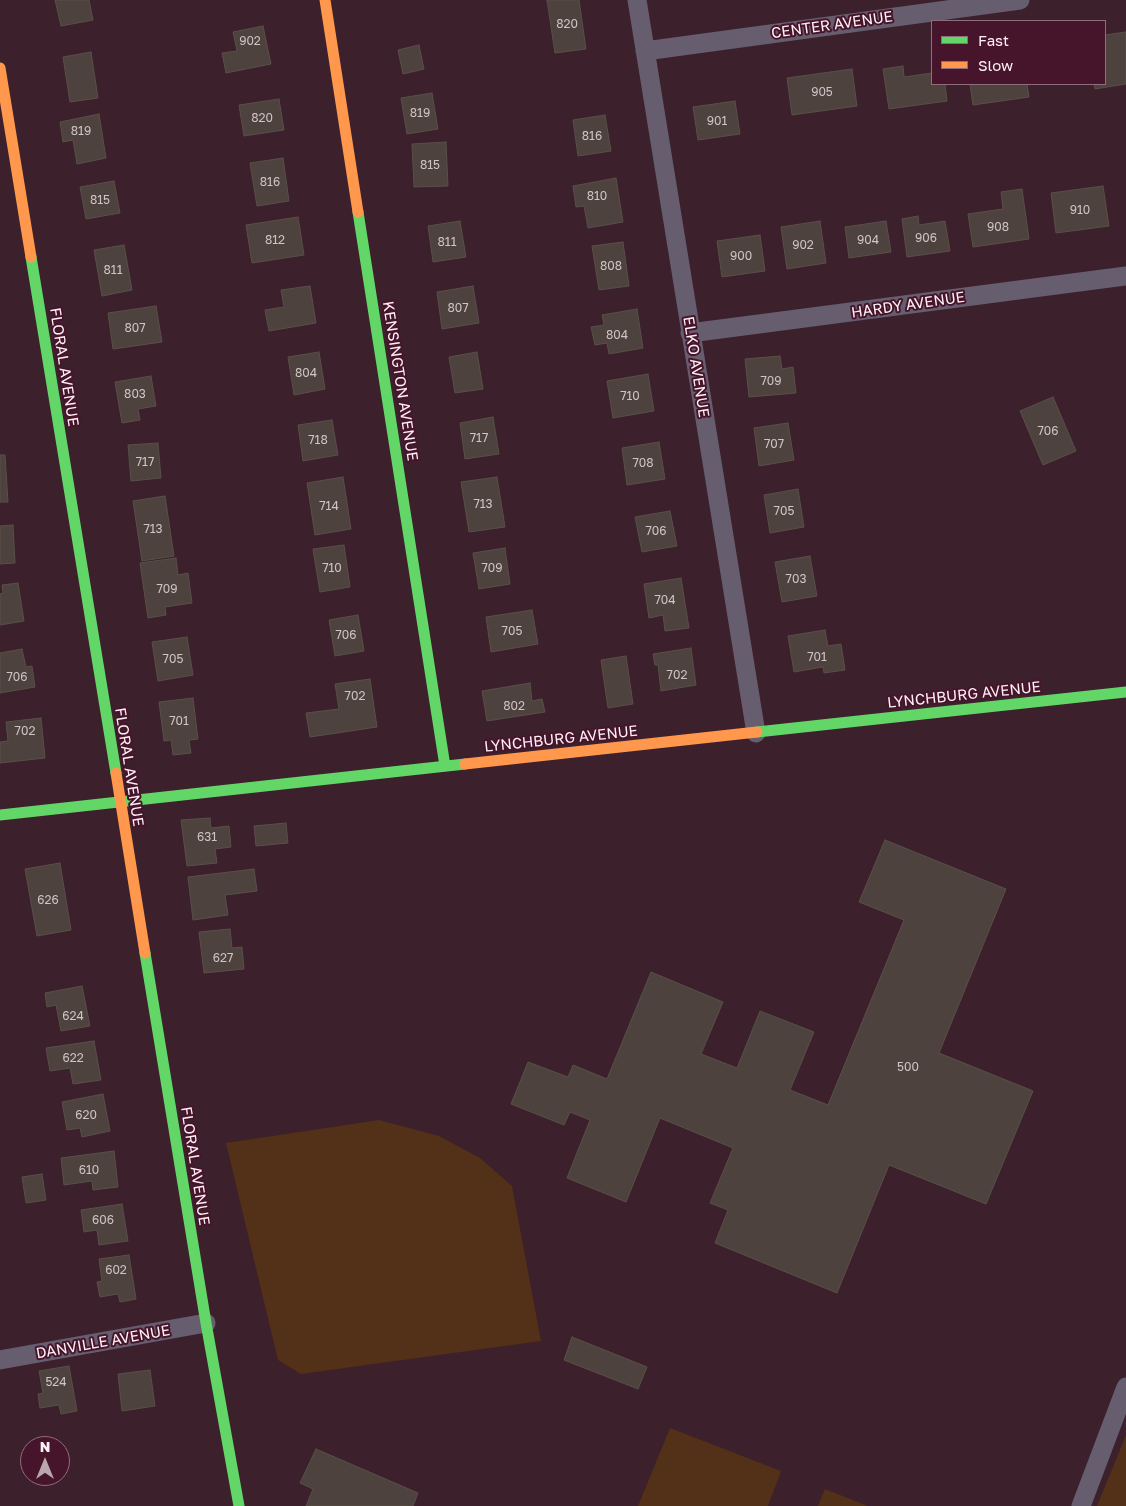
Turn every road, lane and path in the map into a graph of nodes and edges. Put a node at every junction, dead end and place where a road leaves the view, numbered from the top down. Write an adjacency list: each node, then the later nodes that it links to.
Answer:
1 (325, 0): 10 (street, KENSINGTON AVENUE)
2 (637, 0): 4 (street, ELKO AVENUE)
3 (1020, 0): 4 (street, CENTER AVENUE)
4 (645, 50): 7 (street, ELKO AVENUE)
5 (0, 68): 11 (street, FLORAL AVENUE)
6 (1126, 276): 7 (street, HARDY AVENUE)
7 (690, 333): 9 (street, ELKO AVENUE)
8 (1126, 692): 9 (street, LYNCHBURG AVENUE)
9 (756, 734): 10 (street, LYNCHBURG AVENUE)
10 (445, 766): 11 (street, LYNCHBURG AVENUE)
11 (120, 802): 12 (street, LYNCHBURG AVENUE); 13 (street, FLORAL AVENUE)
12 (0, 815)
13 (206, 1323): 14 (street, DANVILLE AVENUE); 16 (street, FLORAL AVENUE)
14 (0, 1360)
15 (1126, 1387): 17 (street)
16 (239, 1506)
17 (1081, 1506)

